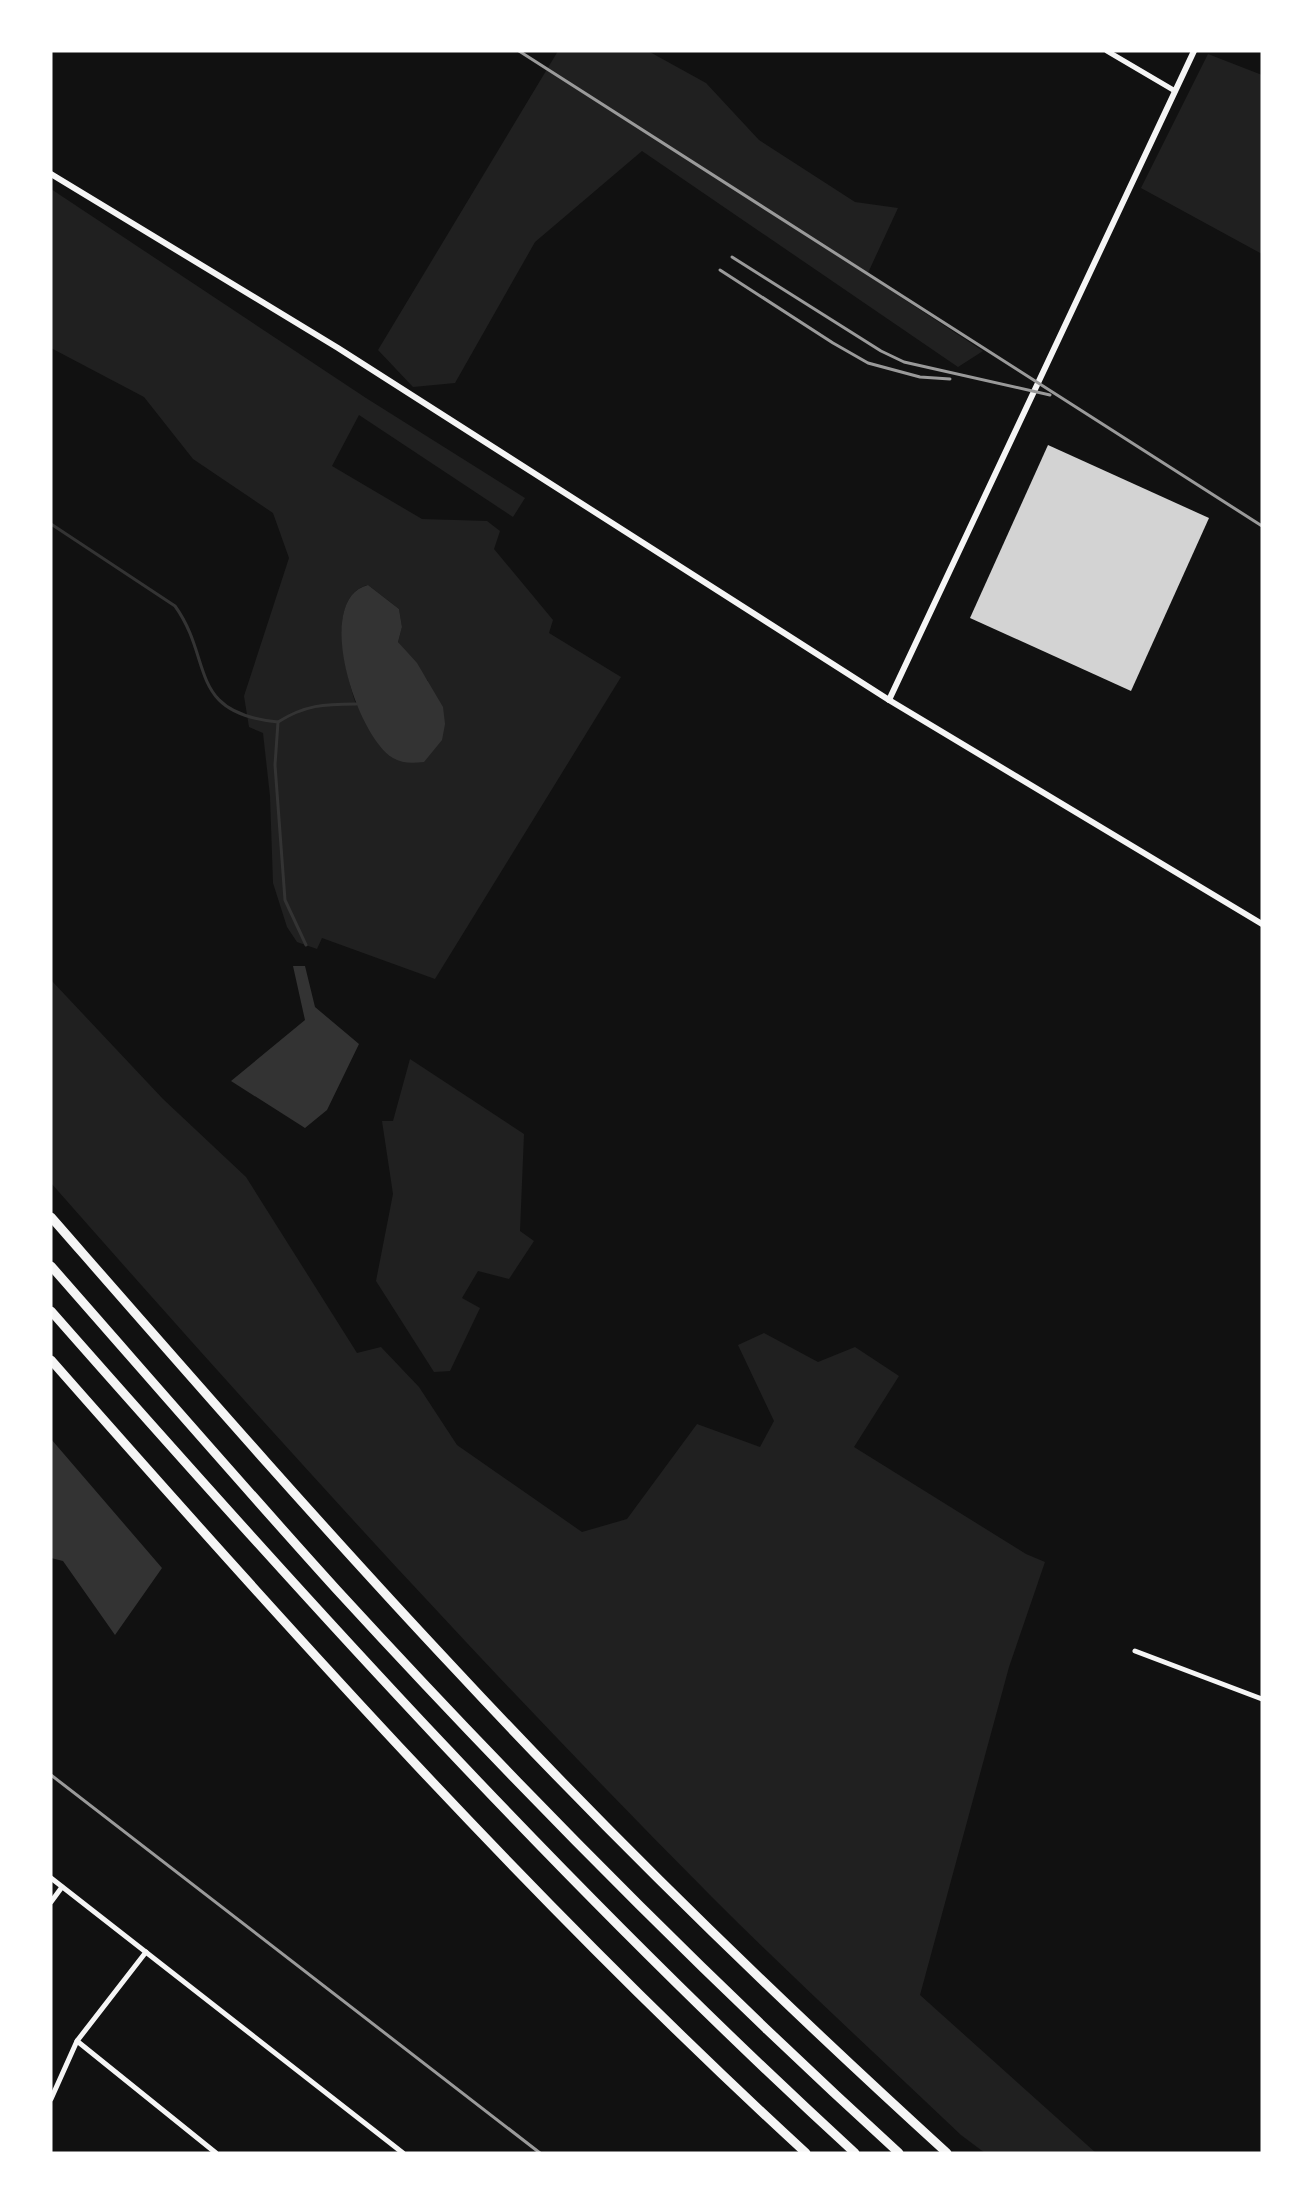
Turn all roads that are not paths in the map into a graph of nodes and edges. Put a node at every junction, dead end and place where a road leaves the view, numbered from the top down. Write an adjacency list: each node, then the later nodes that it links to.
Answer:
1 (1107, 51): 3 (street)
2 (1194, 51): 3 (street)
3 (1175, 91): 5 (street)
4 (51, 174): 5 (street)
5 (889, 700): 6 (street)
6 (1262, 924)
7 (51, 1217): 24 (highway)
8 (51, 1266): 23 (highway)
9 (51, 1311): 22 (highway)
10 (51, 1360): 21 (highway)
11 (1135, 1651): 12 (street)
12 (1262, 1699)
13 (51, 1878): 14 (street)
14 (62, 1887): 15 (street); 16 (street)
15 (51, 1902)
16 (146, 1952): 17 (street); 20 (street)
17 (77, 2041): 18 (street); 19 (street)
18 (51, 2099)
19 (216, 2153)
20 (403, 2153)
21 (806, 2153)
22 (855, 2153)
23 (899, 2153)
24 (947, 2153)

